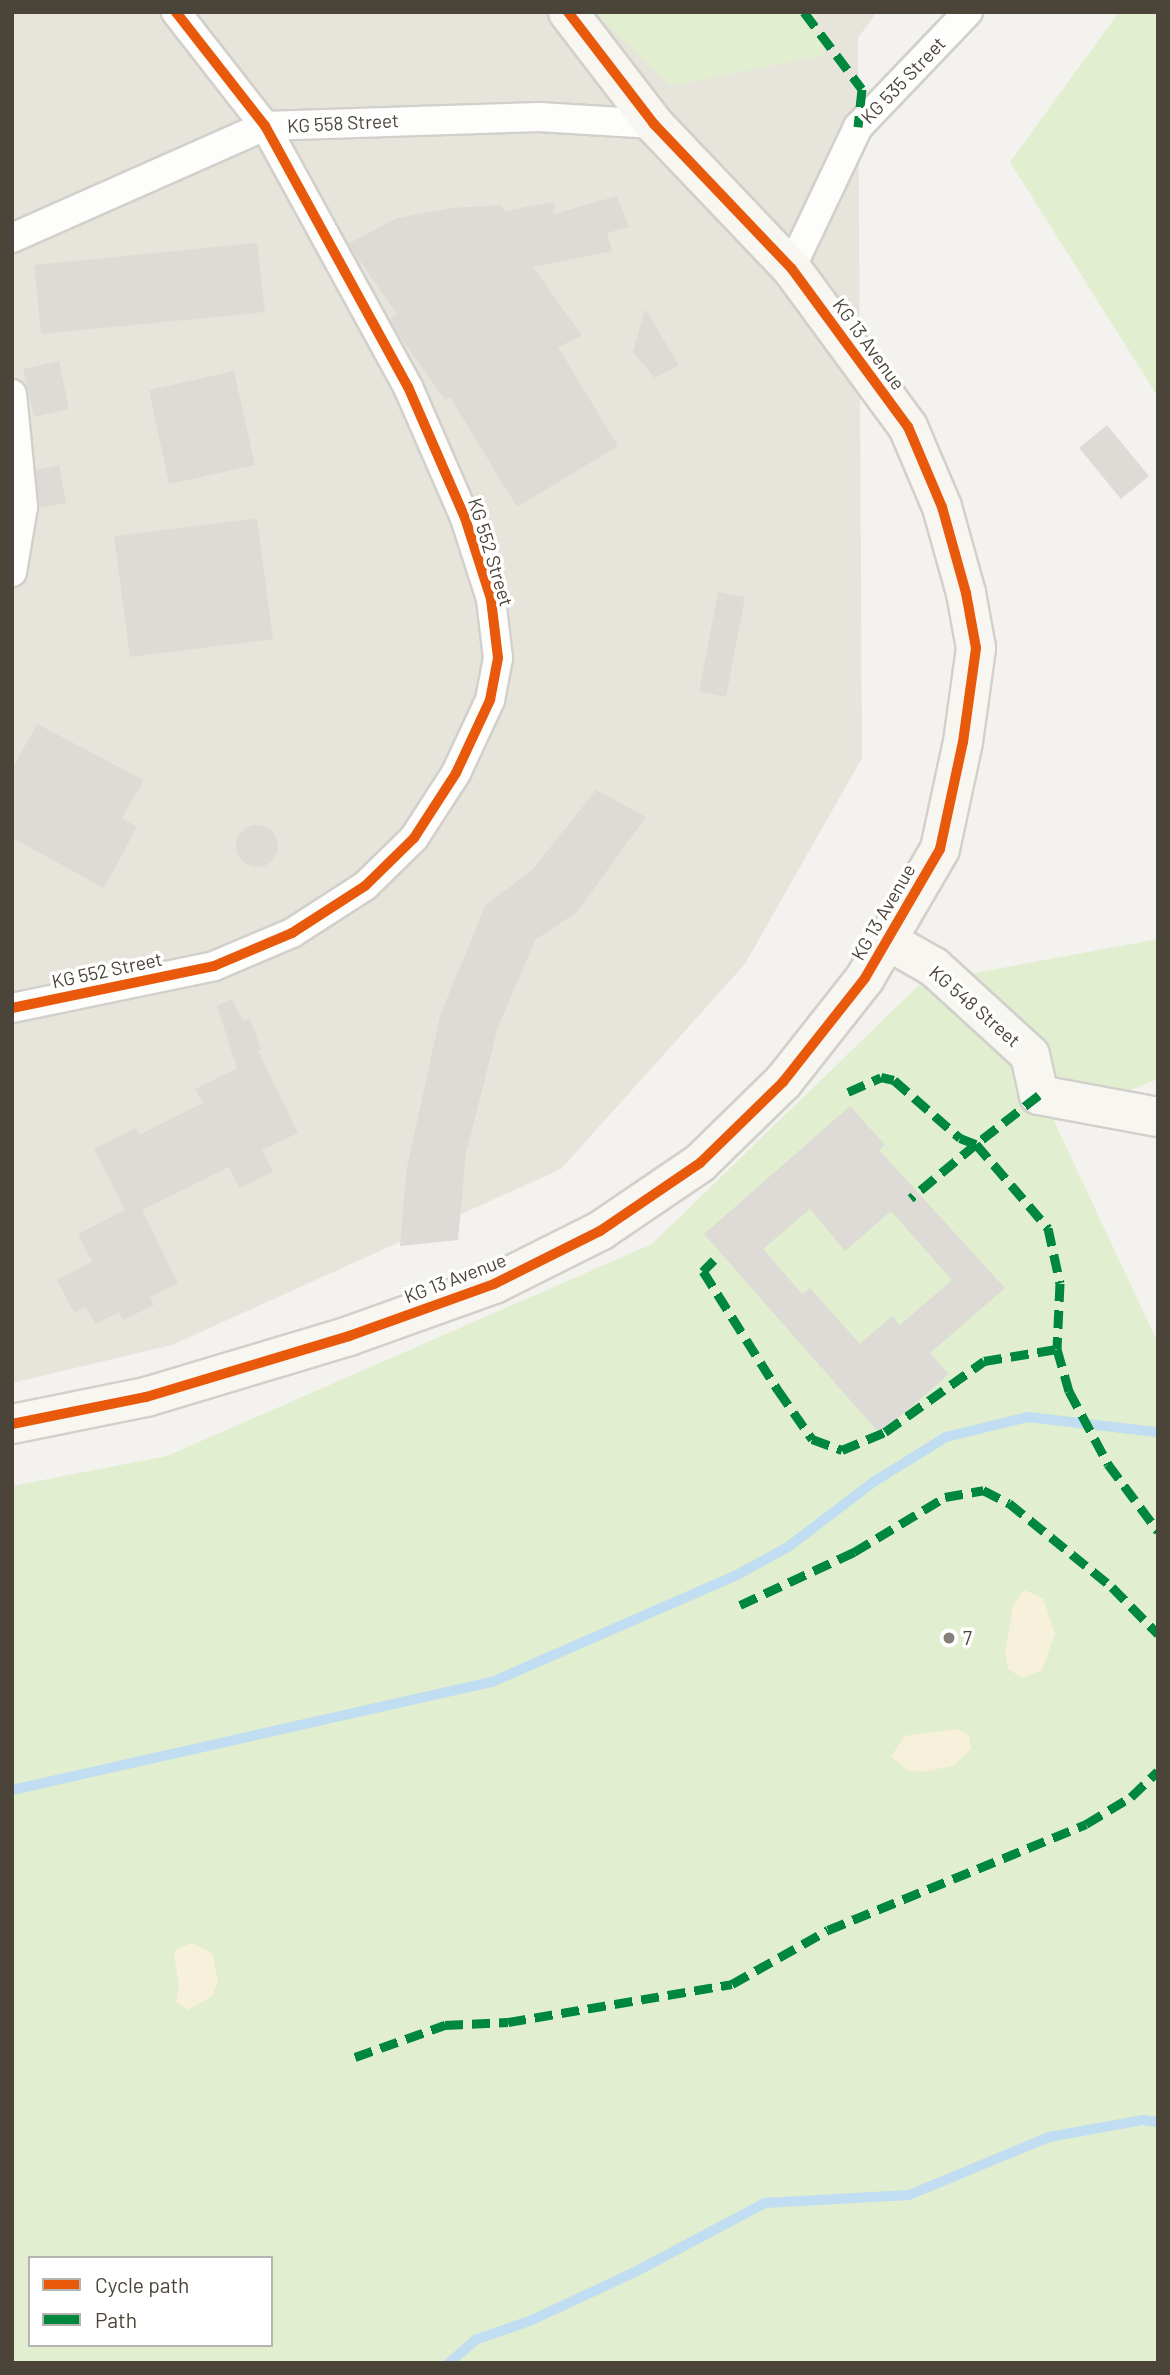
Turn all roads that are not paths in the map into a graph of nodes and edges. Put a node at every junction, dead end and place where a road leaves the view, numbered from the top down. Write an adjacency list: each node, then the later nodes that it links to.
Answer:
1 (176, 12): 5 (street, KG 552 Street)
2 (568, 12): 4 (street, KG 13 Avenue)
3 (968, 12): 7 (street, KG 535 Street)
4 (654, 124): 5 (street, KG 558 Street); 7 (street, KG 13 Avenue)
5 (265, 126): 6 (street, KG 558 Street); 11 (street, KG 552 Street)
6 (12, 238)
7 (792, 268): 10 (street, KG 13 Avenue)
8 (12, 394): 9 (street)
9 (12, 572)
10 (888, 941): 12 (street, KG 548 Street); 13 (street, KG 13 Avenue)
11 (12, 1008)
12 (1158, 1117)
13 (12, 1424)

